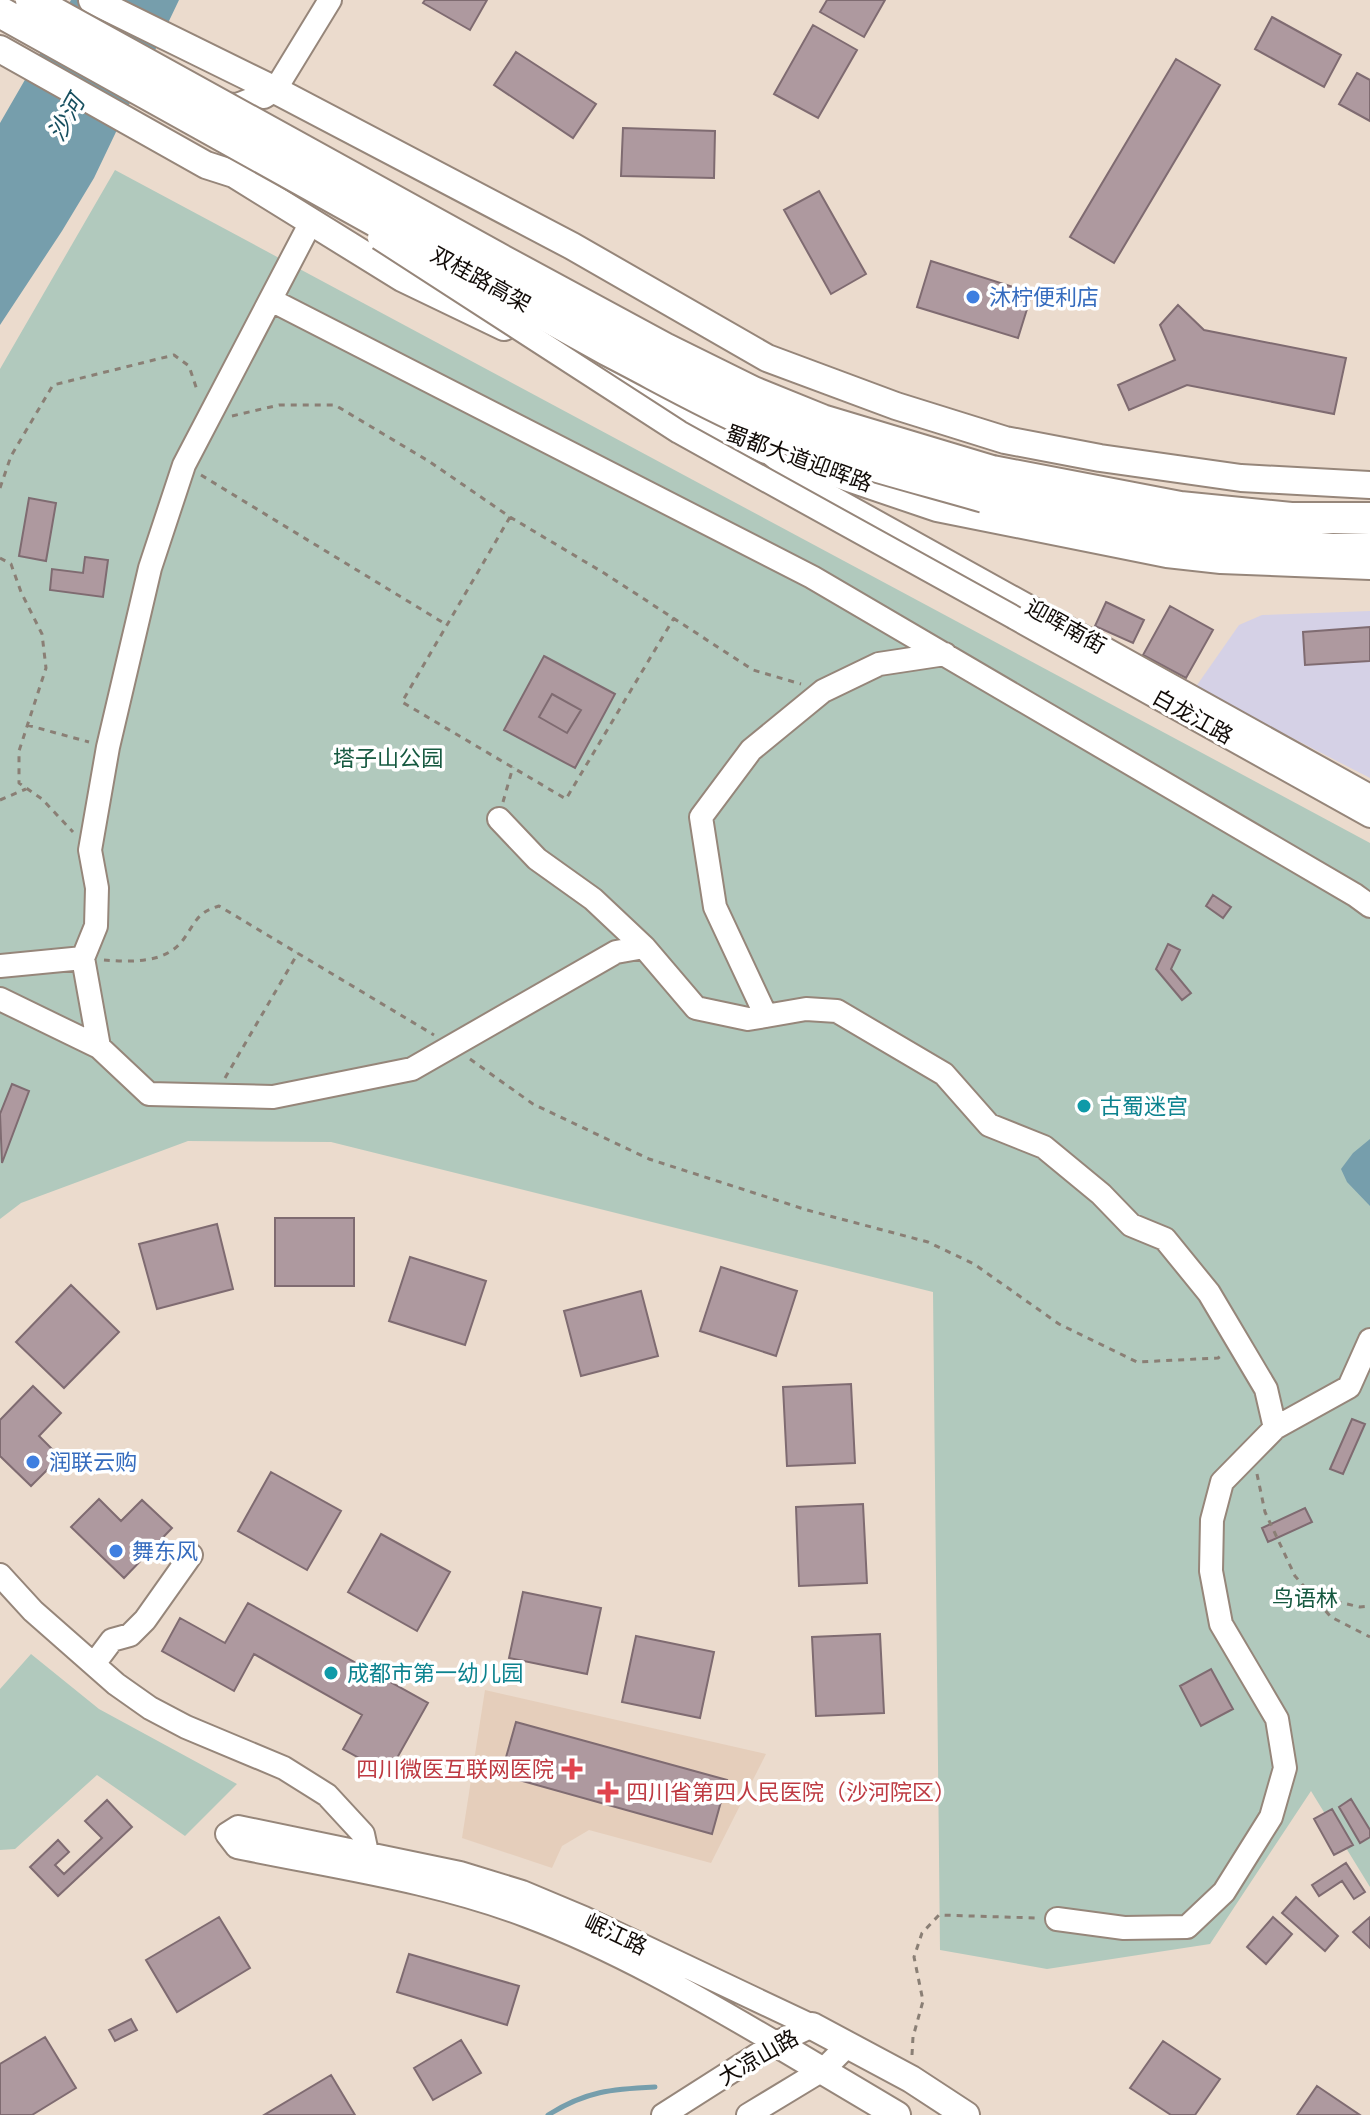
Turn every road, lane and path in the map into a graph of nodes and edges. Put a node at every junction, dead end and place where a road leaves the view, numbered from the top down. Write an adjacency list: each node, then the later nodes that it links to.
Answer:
1 (92, 0): 5 (main road)
2 (330, 0): 5 (street)
3 (14, 3): 5 (street, bridge); 6 (highway, 双桂路高架, bridge); 12 (highway, 双桂路高架, bridge)
4 (0, 49): 6 (main road, 蜀都大道迎晖路)
5 (275, 90): 6 (street); 13 (main road)
6 (241, 162): 7 (main road, 蜀都大道迎晖路); 12 (highway, 双桂路高架, bridge); 32 (street, 白龙江路, bridge)
7 (311, 222): 8 (street); 10 (main road, 蜀都大道迎晖路)
8 (271, 300): 9 (street); 24 (street)
9 (207, 421): 11 (street); 14 (path); 15 (path)
10 (766, 450): 20 (main road, 蜀都大道迎晖路); 30 (street, 迎晖南街)
11 (184, 465): 23 (path); 27 (street)
12 (988, 484): 16 (highway); 17 (highway)
13 (1370, 485)
14 (0, 488)
15 (510, 517): 22 (path); 23 (path)
16 (1370, 518)
17 (1188, 537): 18 (highway); 20 (main road)
18 (1370, 548)
19 (0, 558): 26 (path)
20 (1287, 563): 21 (main road, 蜀都大道迎晖路)
21 (1370, 566)
22 (674, 618): 25 (path); 28 (path)
23 (447, 625): 28 (path)
24 (945, 654): 25 (street); 35 (street)
25 (823, 691): 41 (street)
26 (27, 725): 27 (path); 29 (path)
27 (108, 747): 34 (street)
28 (513, 767): 33 (path)
29 (27, 789): 31 (path); 34 (path)
30 (1370, 796)
31 (0, 800)
32 (1370, 816)
33 (499, 819): 36 (street)
34 (90, 850): 38 (street)
35 (1370, 906)
36 (644, 947): 41 (street); 42 (street)
37 (298, 953): 38 (path); 42 (path); 44 (path)
38 (83, 958): 39 (street); 43 (street)
39 (0, 966)
40 (0, 999): 43 (street)
41 (766, 1016): 46 (street)
42 (452, 1046): 44 (street); 46 (path)
43 (99, 1047): 44 (street)
44 (215, 1096)
45 (1370, 1340): 47 (street)
46 (1237, 1342): 47 (street)
47 (1275, 1428): 48 (street)
48 (1252, 1451): 51 (path); 57 (street)
49 (191, 1555): 54 (street)
50 (0, 1575): 54 (street)
51 (1312, 1596): 52 (path); 53 (path)
52 (1370, 1606)
53 (1370, 1637)
54 (94, 1664): 56 (street)
55 (238, 1837): 56 (street, 岷江路)
56 (370, 1865): 58 (street, 岷江路); 59 (street, 岷江路)
57 (1057, 1919): 62 (path)
58 (812, 2026): 59 (street, 大凉山路); 60 (main road, 岷江路)
59 (776, 2043): 61 (main road, 岷江路); 63 (street, 大凉山路)
60 (848, 2045): 61 (street, 大凉山路); 62 (main road, 岷江路)
61 (824, 2069): 64 (street, 大凉山路); 65 (main road, 岷江路)
62 (911, 2079): 66 (main road, 岷江路)
63 (663, 2115)
64 (748, 2115)
65 (897, 2115)
66 (966, 2115)

